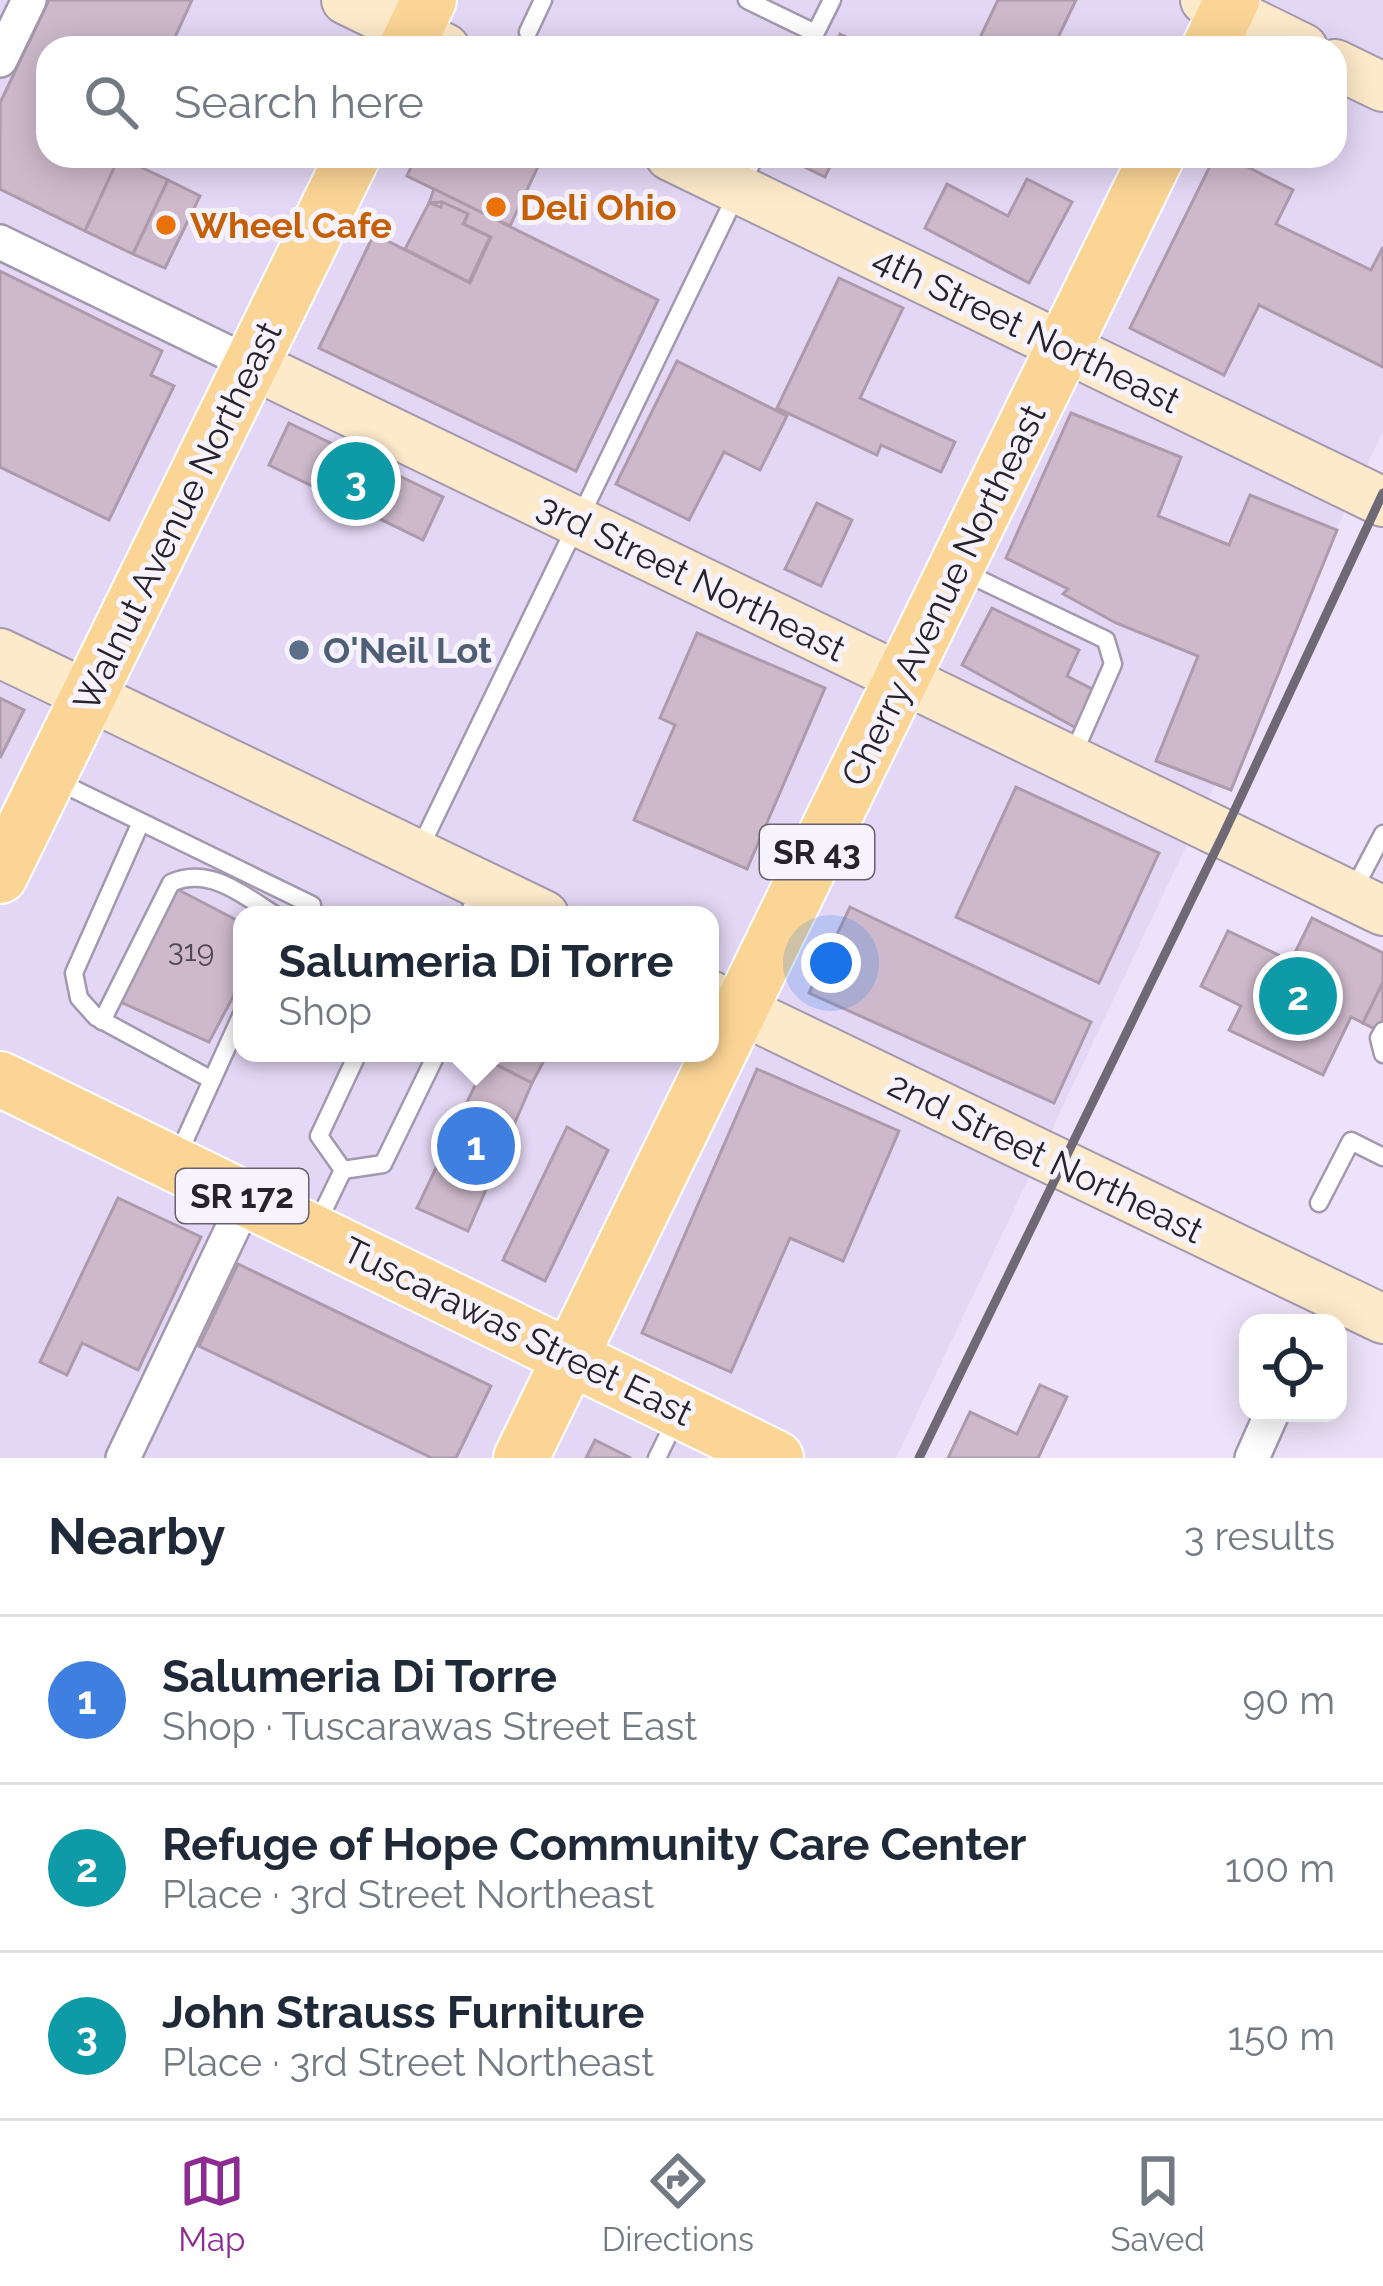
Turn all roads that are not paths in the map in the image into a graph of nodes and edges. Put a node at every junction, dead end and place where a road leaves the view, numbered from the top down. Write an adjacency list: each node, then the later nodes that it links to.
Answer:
1 (29, 0): 12 (street)
2 (346, 0): 7 (street)
3 (543, 0): 8 (lane)
4 (747, 0): 9 (lane)
5 (832, 0): 10 (lane)
6 (1219, 15): 11 (street)
7 (424, 32)
8 (528, 32)
9 (806, 36)
10 (814, 36)
11 (1272, 36)
12 (0, 60)
13 (1347, 70): 14 (street)
14 (1383, 87)
15 (347, 168): 20 (main road, Walnut Avenue Northeast)
16 (1151, 168): 19 (main road, Cherry Avenue Northeast / SR 43)
17 (746, 172): 19 (street, 4th Street Northeast); 22 (lane)
18 (0, 242): 20 (street, 3rd Street Northeast)
19 (1064, 347): 21 (street, 4th Street Northeast); 23 (main road, Cherry Avenue Northeast / SR 43)
20 (251, 364): 22 (street, 3rd Street Northeast); 26 (main road, Walnut Avenue Northeast)
21 (1383, 502)
22 (577, 521): 25 (street, 3rd Street Northeast); 31 (lane)
23 (956, 568): 25 (main road, Cherry Avenue Northeast / SR 43); 27 (lane)
24 (0, 653): 26 (street)
25 (901, 678): 27 (street, 3rd Street Northeast); 37 (main road, Cherry Avenue Northeast / SR 43)
26 (89, 696): 28 (main road, Walnut Avenue Northeast); 31 (street)
27 (1071, 759): 34 (street, 3rd Street Northeast)
28 (49, 777): 29 (lane); 32 (main road, Walnut Avenue Northeast)
29 (142, 822): 36 (lane); 38 (lane)
30 (1383, 834): 34 (lane)
31 (416, 854): 33 (street)
32 (0, 876)
33 (475, 900)
34 (1367, 903)
35 (260, 906): 38 (lane)
36 (311, 906)
37 (725, 1002): 53 (street, 2nd Street Northeast)
38 (102, 1021): 46 (lane)
39 (1383, 1031): 41 (lane)
40 (233, 1049): 46 (lane)
41 (1383, 1054)
42 (354, 1062): 49 (lane)
43 (433, 1062): 49 (lane)
44 (699, 1062): 54 (main road, Cherry Avenue Northeast / SR 43)
45 (0, 1079): 48 (main road, Tuscarawas Street East / SR 172)
46 (212, 1080): 48 (lane)
47 (1383, 1157): 51 (lane)
48 (174, 1164): 50 (main road, Tuscarawas Street East / SR 172)
49 (343, 1170): 52 (lane)
50 (247, 1198): 52 (main road, Tuscarawas Street East / SR 172); 57 (street)
51 (1319, 1203)
52 (314, 1231): 54 (main road, Tuscarawas Street East / SR 172)
53 (1357, 1307)
54 (569, 1357): 56 (main road, Tuscarawas Street East / SR 172); 58 (main road, SR 43)
55 (1268, 1422): 60 (street)
56 (669, 1434): 59 (main road, Tuscarawas Street East / SR 172)
57 (123, 1458)
58 (520, 1458)
59 (776, 1458)
60 (1252, 1458)

